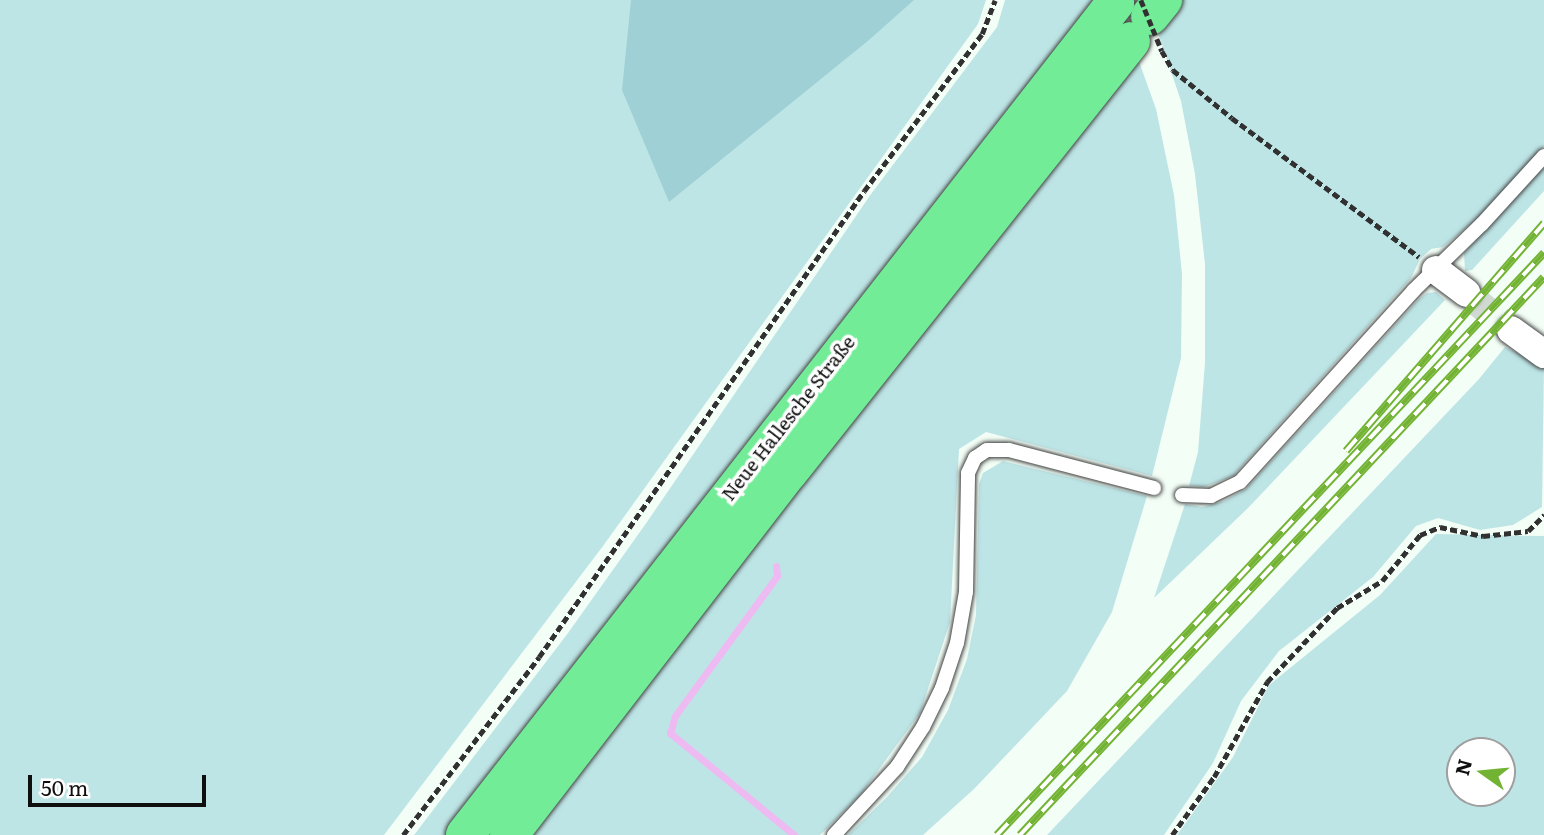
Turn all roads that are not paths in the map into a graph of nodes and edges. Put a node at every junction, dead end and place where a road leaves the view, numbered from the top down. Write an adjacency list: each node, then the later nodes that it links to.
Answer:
1 (1144, 18): 9 (main road, Neue Hallesche Straße); 10 (main road, Neue Hallesche Straße)
2 (1544, 156): 3 (lane)
3 (1436, 270): 4 (street); 8 (lane)
4 (1466, 293)
5 (1511, 330): 6 (street)
6 (1544, 354)
7 (1154, 488): 11 (lane)
8 (1182, 495)
9 (465, 835)
10 (509, 835)
11 (834, 835)

